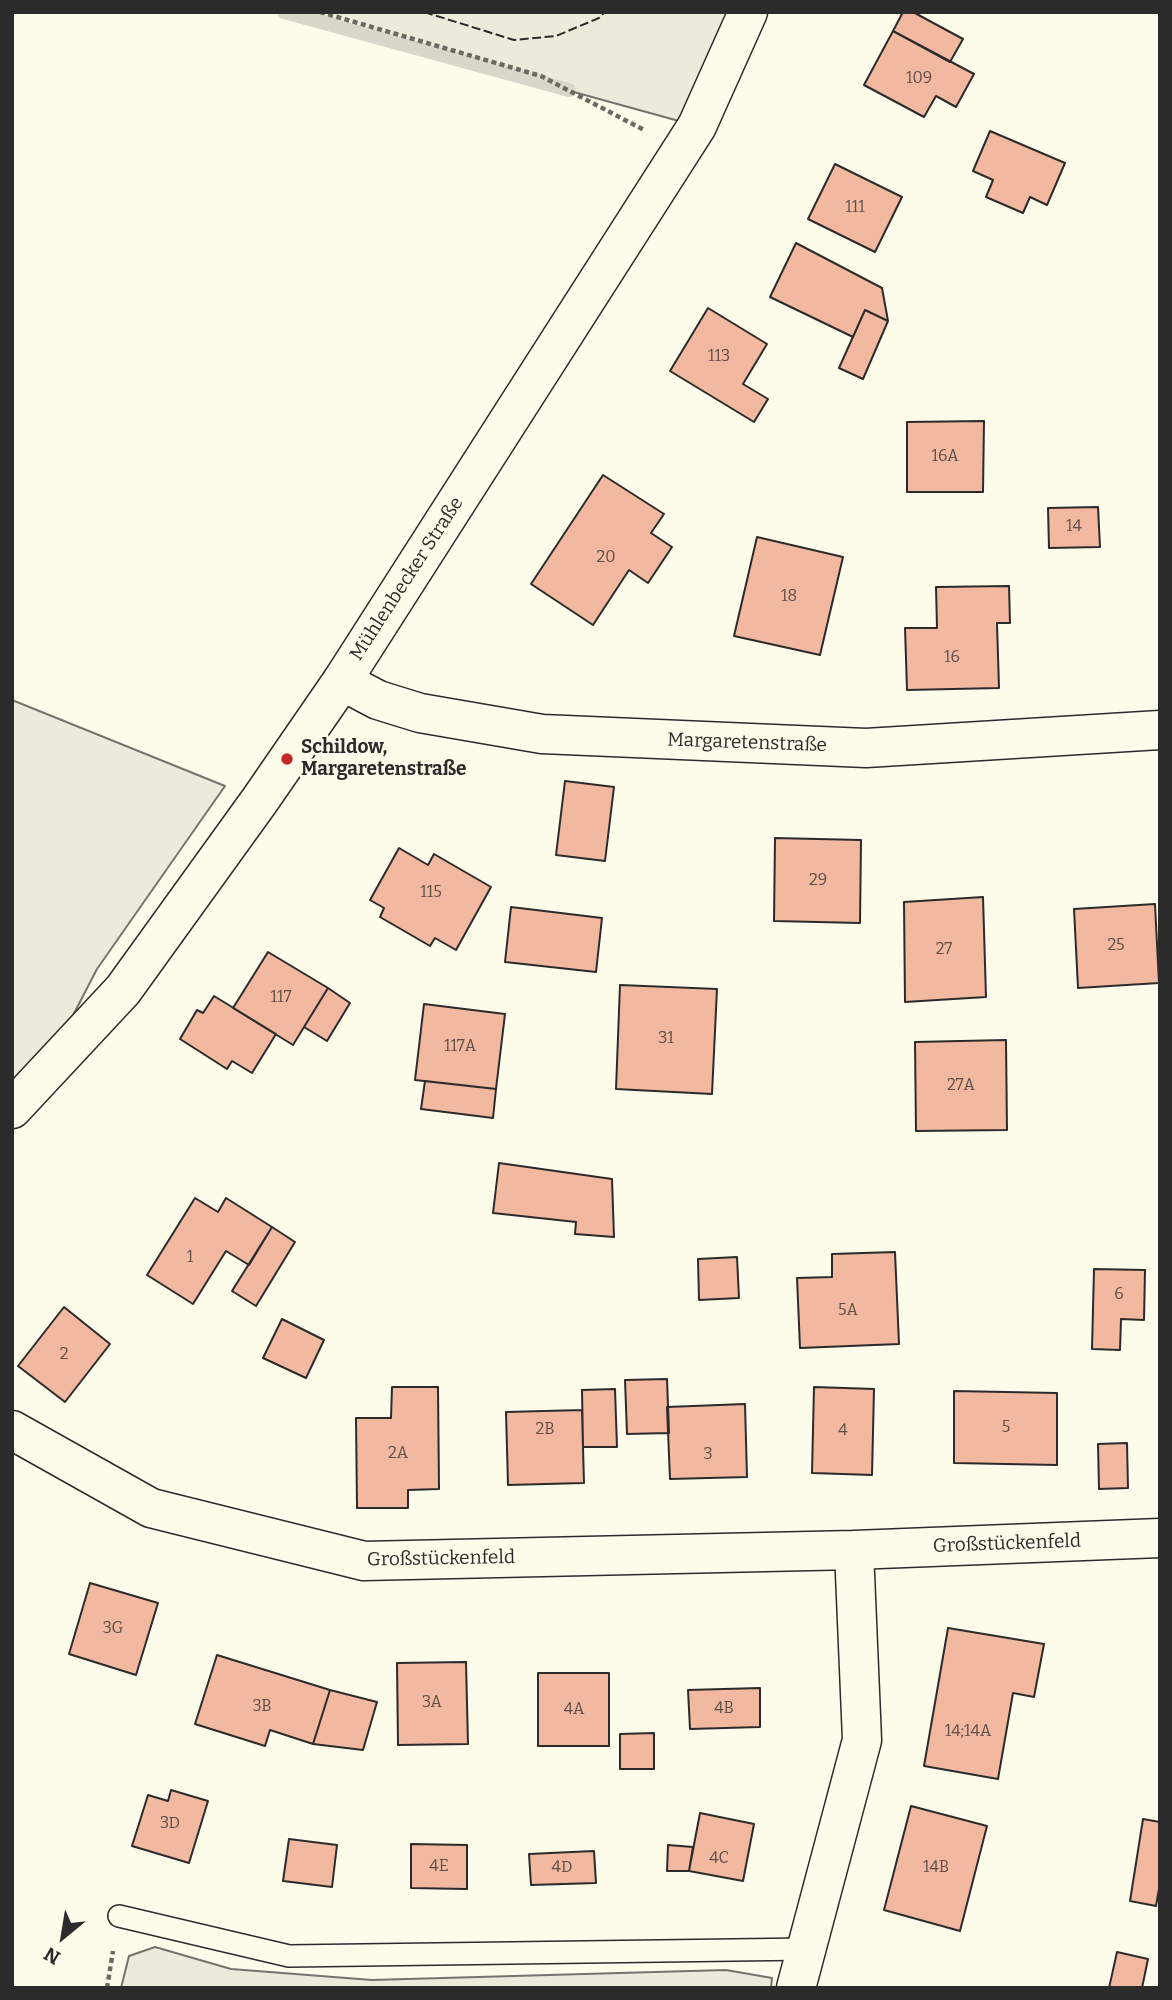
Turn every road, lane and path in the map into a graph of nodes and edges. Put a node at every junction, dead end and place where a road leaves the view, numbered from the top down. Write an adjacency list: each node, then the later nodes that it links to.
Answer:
1 (320, 12): 3 (path)
2 (748, 12): 3 (street, Mühlenbecker Straße)
3 (682, 150): 4 (street, Mühlenbecker Straße)
4 (342, 681): 5 (street, Margaretenstraße); 6 (street, Mühlenbecker Straße)
5 (1160, 730)
6 (12, 1109)
7 (12, 1430): 9 (street, Großstückenfeld)
8 (1160, 1538): 9 (street, Großstückenfeld)
9 (854, 1550): 11 (street)
10 (119, 1916): 11 (lane)
11 (808, 1949): 12 (street)
12 (796, 1988)

